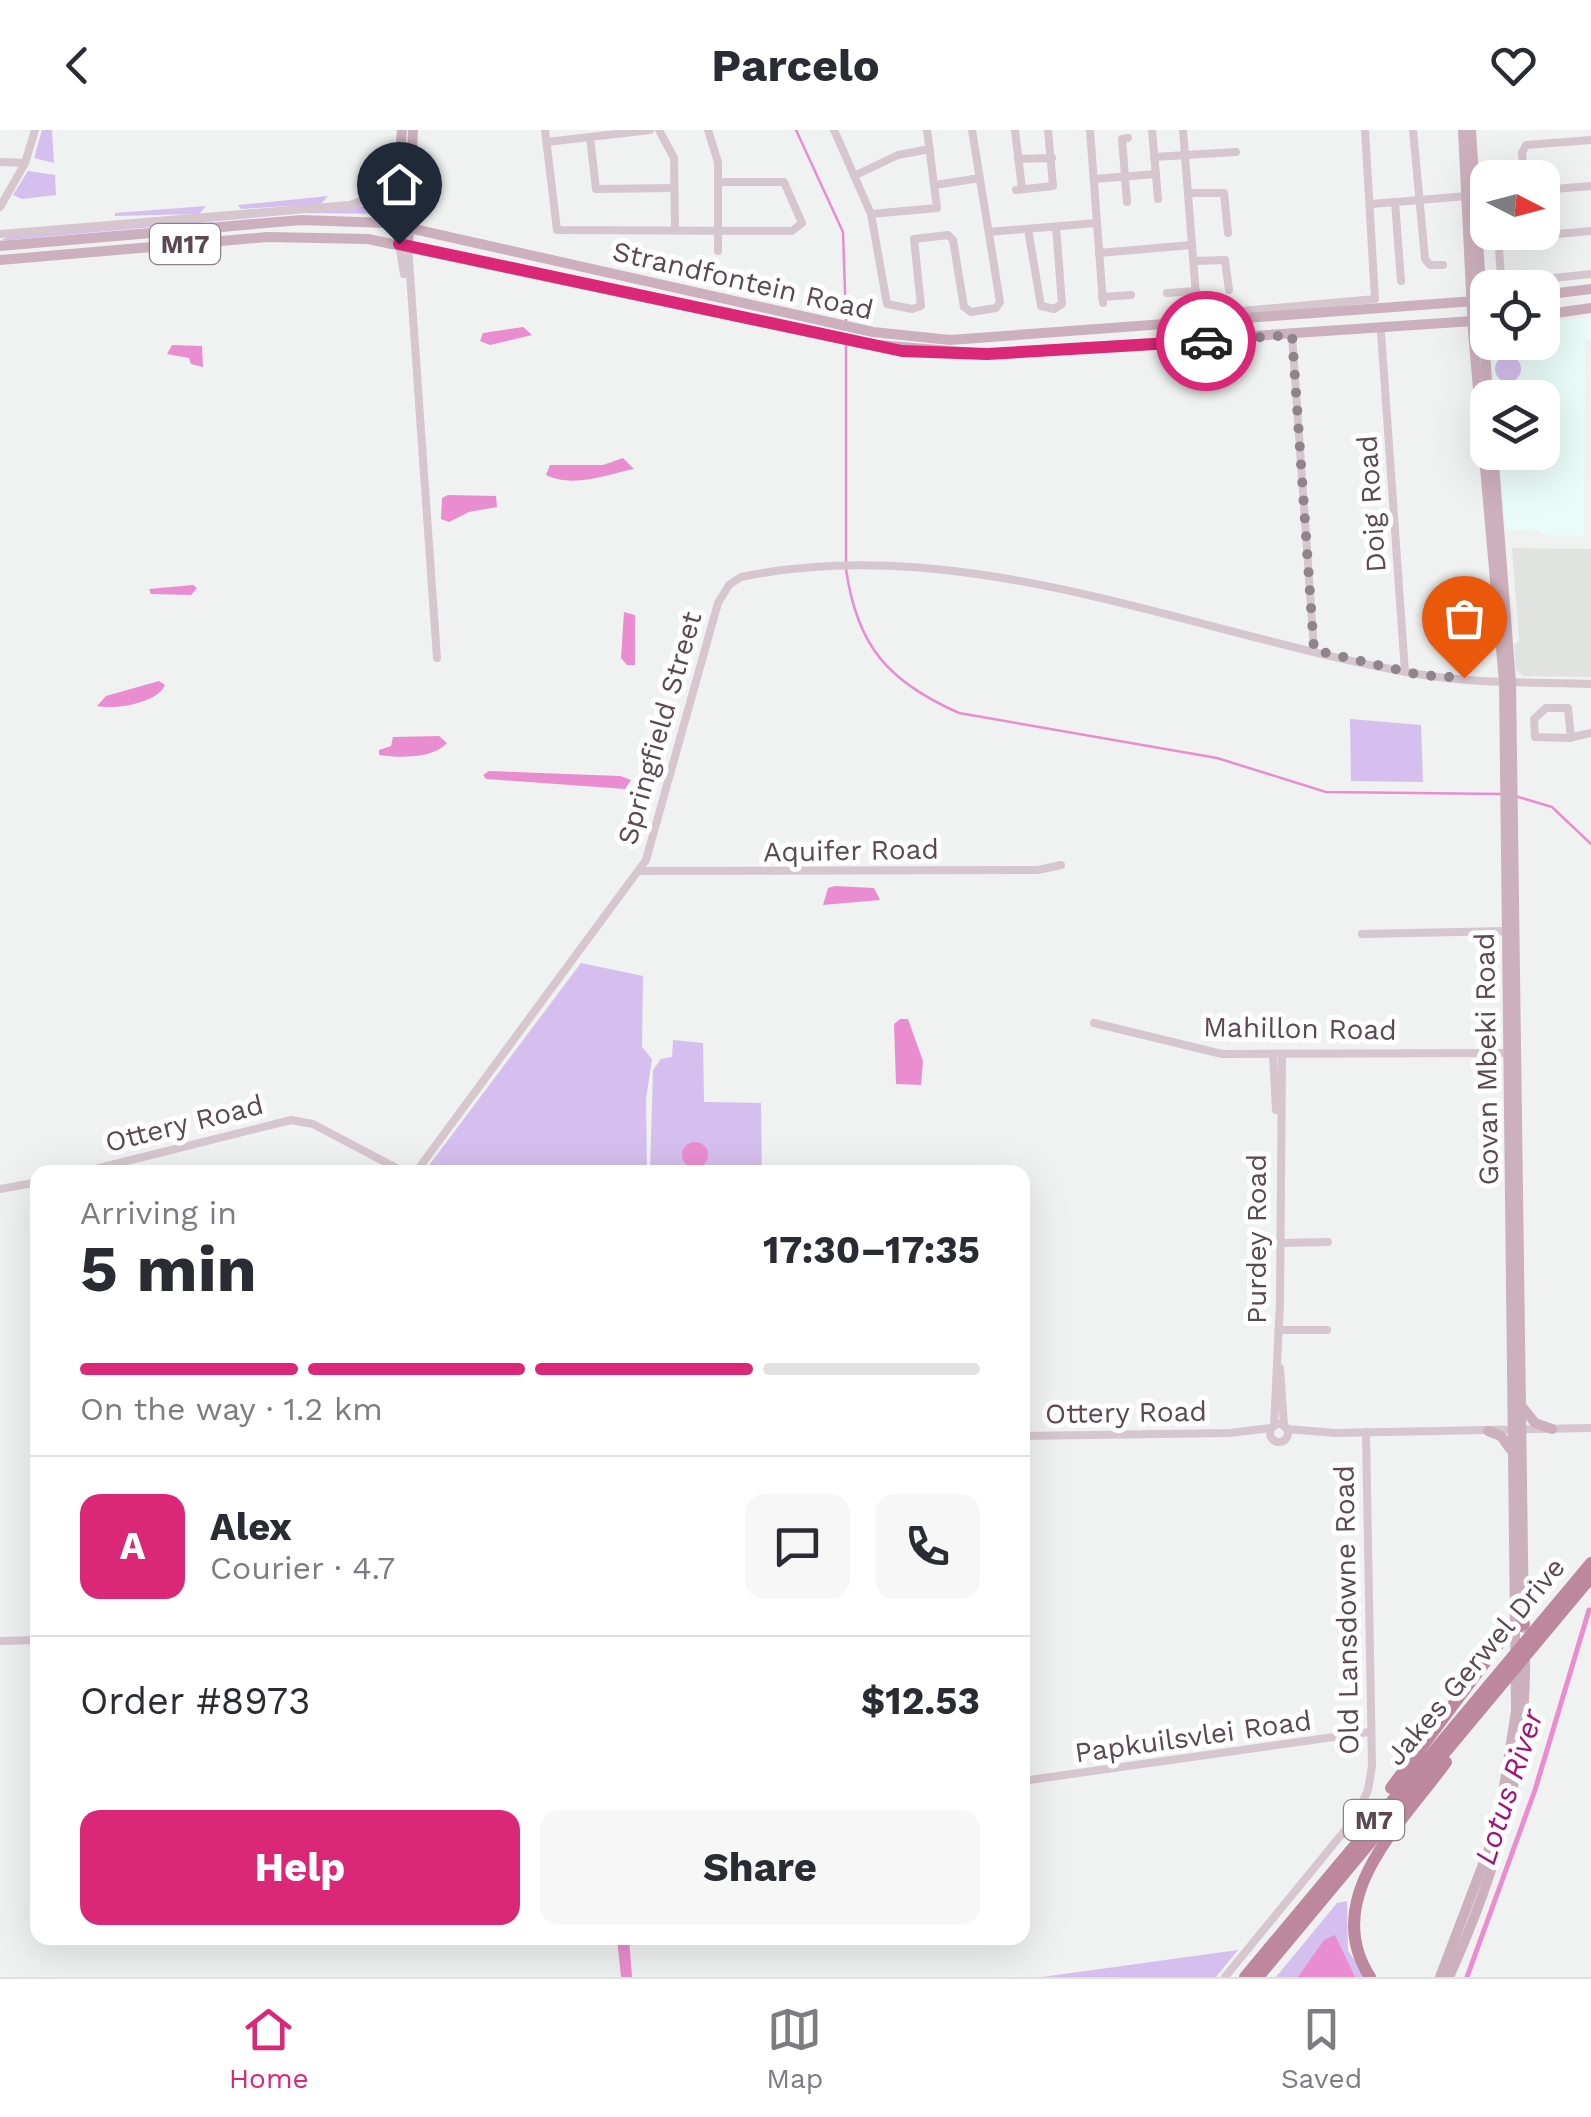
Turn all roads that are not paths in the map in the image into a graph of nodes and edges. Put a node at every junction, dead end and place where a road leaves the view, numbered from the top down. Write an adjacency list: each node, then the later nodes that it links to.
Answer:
1 (35, 130): 34 (street)
2 (402, 130): 38 (main road)
3 (413, 130): 60 (main road)
4 (545, 130): 24 (street)
5 (650, 130): 20 (street)
6 (659, 130): 45 (street)
7 (708, 130): 42 (street)
8 (835, 130): 37 (street)
9 (927, 130): 25 (street)
10 (972, 130): 40 (street)
11 (1015, 130): 30 (street)
12 (1048, 130): 29 (street)
13 (1090, 130): 41 (street)
14 (1152, 130): 28 (street)
15 (1183, 130): 27 (street)
16 (1365, 130): 55 (street)
17 (1413, 130): 52 (street)
18 (1463, 130): 35 (main road, Govan Mbeki Road)
19 (1471, 130): 31 (main road, Govan Mbeki Road)
20 (617, 132): 21 (street)
21 (590, 137): 24 (street); 45 (street)
22 (1128, 138): 39 (street)
23 (1591, 140): 32 (street)
24 (547, 142): 63 (street)
25 (930, 149): 37 (street); 43 (street)
26 (1236, 152): 27 (street)
27 (1185, 155): 28 (street); 47 (street)
28 (1154, 157): 36 (street)
29 (1052, 158): 30 (street); 30 (street)
30 (1018, 159)
31 (1474, 160)
32 (1523, 160)
33 (0, 162): 34 (street)
34 (26, 162): 56 (street)
35 (1470, 163)
36 (1156, 174): 39 (street); 51 (street)
37 (856, 175): 57 (street)
38 (396, 177): 48 (main road); 50 (street)
39 (1125, 177): 41 (street); 53 (street)
40 (980, 178): 43 (street); 66 (street)
41 (1094, 179): 58 (street)
42 (718, 182): 64 (street); 64 (street)
43 (936, 185): 57 (street)
44 (1591, 186): 46 (street)
45 (674, 188): 63 (street)
46 (1560, 189)
47 (1188, 193): 68 (street); 70 (street)
48 (396, 196): 50 (street); 59 (main road)
49 (1470, 196): 52 (street)
50 (368, 198): 67 (street)
51 (1158, 199)
52 (1420, 200): 54 (street); 76 (street)
53 (1127, 202)
54 (1396, 202): 55 (street); 78 (street)
55 (1372, 204): 88 (street)
56 (0, 208)
57 (871, 214): 66 (street)
58 (1097, 223): 61 (street); 73 (street)
59 (394, 224): 60 (main road, Strandfontein Road / M17); 69 (main road); 71 (main road, Strandfontein Road / M17)
60 (408, 226): 69 (main road); 85 (main road, Strandfontein Road / M17)
61 (1056, 227): 62 (street); 62 (street)
62 (1028, 229): 66 (street)
63 (675, 230): 64 (street)
64 (718, 230): 72 (street)
65 (1591, 231): 77 (street)
66 (989, 232)
67 (0, 234)
68 (1228, 234)
69 (404, 245): 74 (main road, Strandfontein Road / M17); 92 (main road, Strandfontein Road / M17); 96 (street)
70 (1192, 245): 73 (street); 75 (street)
71 (0, 246)
72 (718, 252)
73 (1099, 253): 84 (street)
74 (0, 260)
75 (1194, 261): 80 (street); 81 (street)
76 (1442, 265)
77 (1591, 274)
78 (1401, 280)
79 (1591, 289): 83 (main road)
80 (1229, 290)
81 (1196, 291): 82 (street); 87 (street)
82 (1167, 293)
83 (1560, 293)
84 (1132, 295)
85 (1470, 302)
86 (1591, 308): 89 (main road)
87 (1197, 309)
88 (1220, 312)
89 (1560, 312)
90 (1470, 322): 92 (main road, Strandfontein Road / M17)
91 (1380, 332): 97 (street, Doig Road)
92 (1292, 335): 95 (street)
93 (1484, 360): 98 (main road, Govan Mbeki Road)
94 (1494, 470): 98 (main road, Govan Mbeki Road)
95 (1314, 650): 97 (street, Springfield Street); 104 (street, Springfield Street)
96 (437, 658)
97 (1405, 672): 98 (street, Springfield Street)
98 (1505, 680): 99 (street, Springfield Street); 102 (main road, Govan Mbeki Road)
99 (1587, 684)
100 (1591, 733): 101 (street)
101 (1571, 738): 101 (street)
102 (1509, 793): 105 (main road, Govan Mbeki Road); 108 (main road, Govan Mbeki Road)
103 (1061, 865): 104 (street, Aquifer Road)
104 (640, 871): 112 (street, Springfield Street)
105 (1507, 931): 106 (street); 108 (main road, Govan Mbeki Road)
106 (1362, 934)
107 (1094, 1023): 109 (street, Mahillon Road)
108 (1512, 1053): 109 (street, Mahillon Road); 119 (main road, Govan Mbeki Road)
109 (1277, 1054): 116 (street, Purdey Road)
110 (111, 1165): 111 (street, Ottery Road)
111 (391, 1165)
112 (421, 1165)
113 (30, 1183): 114 (street)
114 (0, 1188)
115 (1328, 1242): 116 (street)
116 (1280, 1243): 117 (street, Purdey Road)
117 (1278, 1330): 118 (street); 121 (street, Purdey Road)
118 (1327, 1330)
119 (1517, 1406): 122 (main road); 123 (main road); 124 (main road, Govan Mbeki Road)
120 (1591, 1428): 122 (street, Ottery Road)
121 (1281, 1429): 125 (street, Ottery Road); 126 (street, Ottery Road); 128 (street, Purdey Road); 128 (street, Ottery Road)
122 (1552, 1430): 124 (street, Ottery Road)
123 (1490, 1431): 124 (street, Ottery Road); 125 (street, Ottery Road); 129 (main road)
124 (1517, 1431): 129 (main road, Govan Mbeki Road); 132 (main road, Govan Mbeki Road)
125 (1366, 1432): 136 (street, Old Lansdowne Road)
126 (1230, 1433): 127 (street, Ottery Road); 128 (street, Ottery Road)
127 (1030, 1436)
128 (1272, 1439)
129 (1512, 1455): 132 (main road, Govan Mbeki Road)
130 (1591, 1564): 132 (highway, Jakes Gerwel Drive / M7)
131 (1591, 1577): 135 (highway, Jakes Gerwel Drive / M7)
132 (1525, 1624): 138 (highway); 138 (highway, Jakes Gerwel Drive / M7); 143 (main road, Govan Mbeki Road); 144 (main road, Govan Mbeki Road)
133 (30, 1640): 134 (street)
134 (0, 1641)
135 (1501, 1683): 141 (highway, Jakes Gerwel Drive / M7); 142 (highway)
136 (1370, 1732): 137 (street, Papkuilsvlei Road); 139 (street, Old Lansdowne Road)
137 (1030, 1780)
138 (1325, 1880): 140 (highway, Jakes Gerwel Drive / M7)
139 (1224, 1977)
140 (1245, 1977)
141 (1258, 1977)
142 (1370, 1977)
143 (1440, 1977)
144 (1449, 1977)

